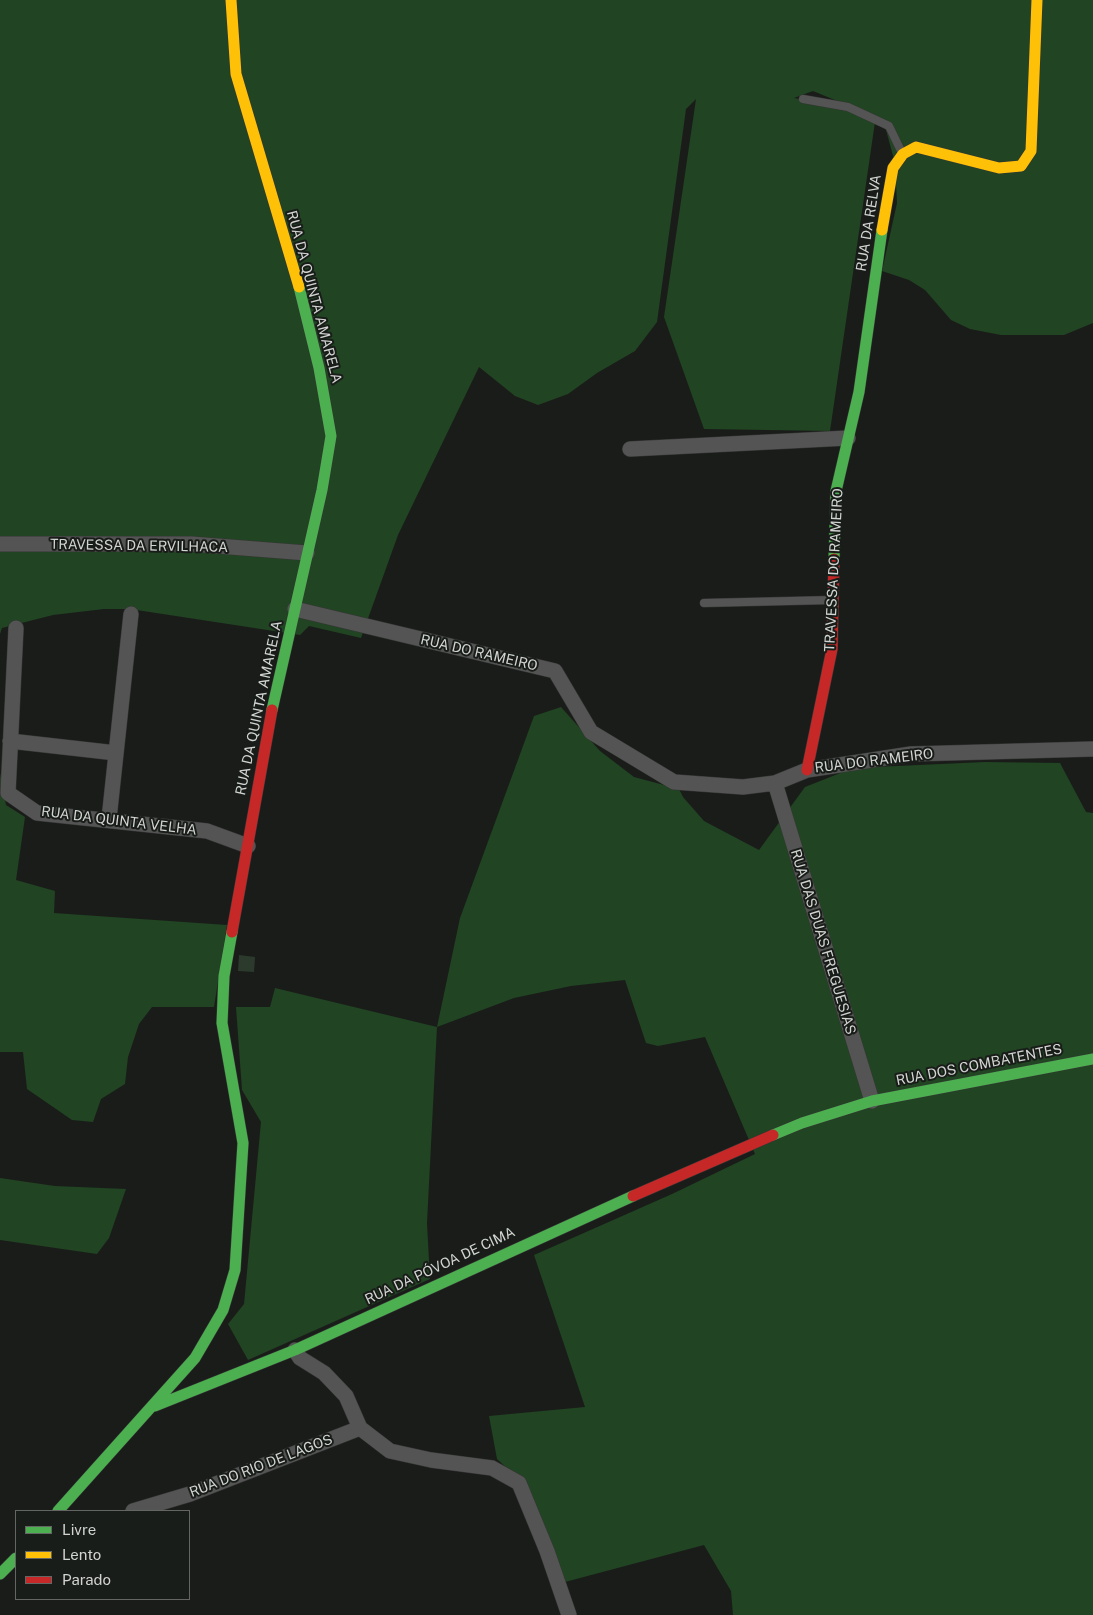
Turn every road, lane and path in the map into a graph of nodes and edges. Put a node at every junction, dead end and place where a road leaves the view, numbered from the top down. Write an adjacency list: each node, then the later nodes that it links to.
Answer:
1 (231, 0): 8 (street, RUA DA QUINTA AMARELA)
2 (1037, 0): 4 (street)
3 (804, 99): 4 (lane)
4 (903, 154): 5 (street, RUA DA RELVA)
5 (848, 438): 6 (street); 9 (street, TRAVESSA DO RAMEIRO)
6 (630, 448)
7 (0, 544): 8 (street, TRAVESSA DA ERVILHACA)
8 (308, 554): 11 (street, RUA DA QUINTA AMARELA)
9 (834, 600): 10 (lane); 17 (street, TRAVESSA DO RAMEIRO)
10 (704, 603)
11 (295, 609): 18 (street, RUA DO RAMEIRO); 20 (street, RUA DA QUINTA AMARELA)
12 (131, 614): 16 (street)
13 (16, 628): 14 (street, RUA DA QUINTA VELHA)
14 (10, 742): 16 (street); 19 (street, RUA DA QUINTA VELHA)
15 (1093, 749): 17 (street, RUA DO RAMEIRO)
16 (116, 753): 19 (street)
17 (807, 770): 18 (street, RUA DO RAMEIRO)
18 (775, 783): 22 (street, RUA DAS DUAS FREGUESIAS)
19 (109, 819): 20 (street, RUA DA QUINTA VELHA)
20 (248, 846): 24 (street, RUA DA QUINTA AMARELA)
21 (1093, 1059): 22 (street, RUA DOS COMBATENTES)
22 (872, 1101): 23 (street, RUA DA PÓVOA DE CIMA)
23 (295, 1350): 24 (street, RUA DA PÓVOA DE CIMA); 25 (street)
24 (151, 1408): 26 (street, RUA DA PÓVOA DE CIMA)
25 (360, 1428): 27 (street, RUA DO RIO DE LAGOS); 30 (street)
26 (59, 1510)
27 (136, 1510)
28 (15, 1559): 29 (street)
29 (0, 1574)
30 (569, 1615)

